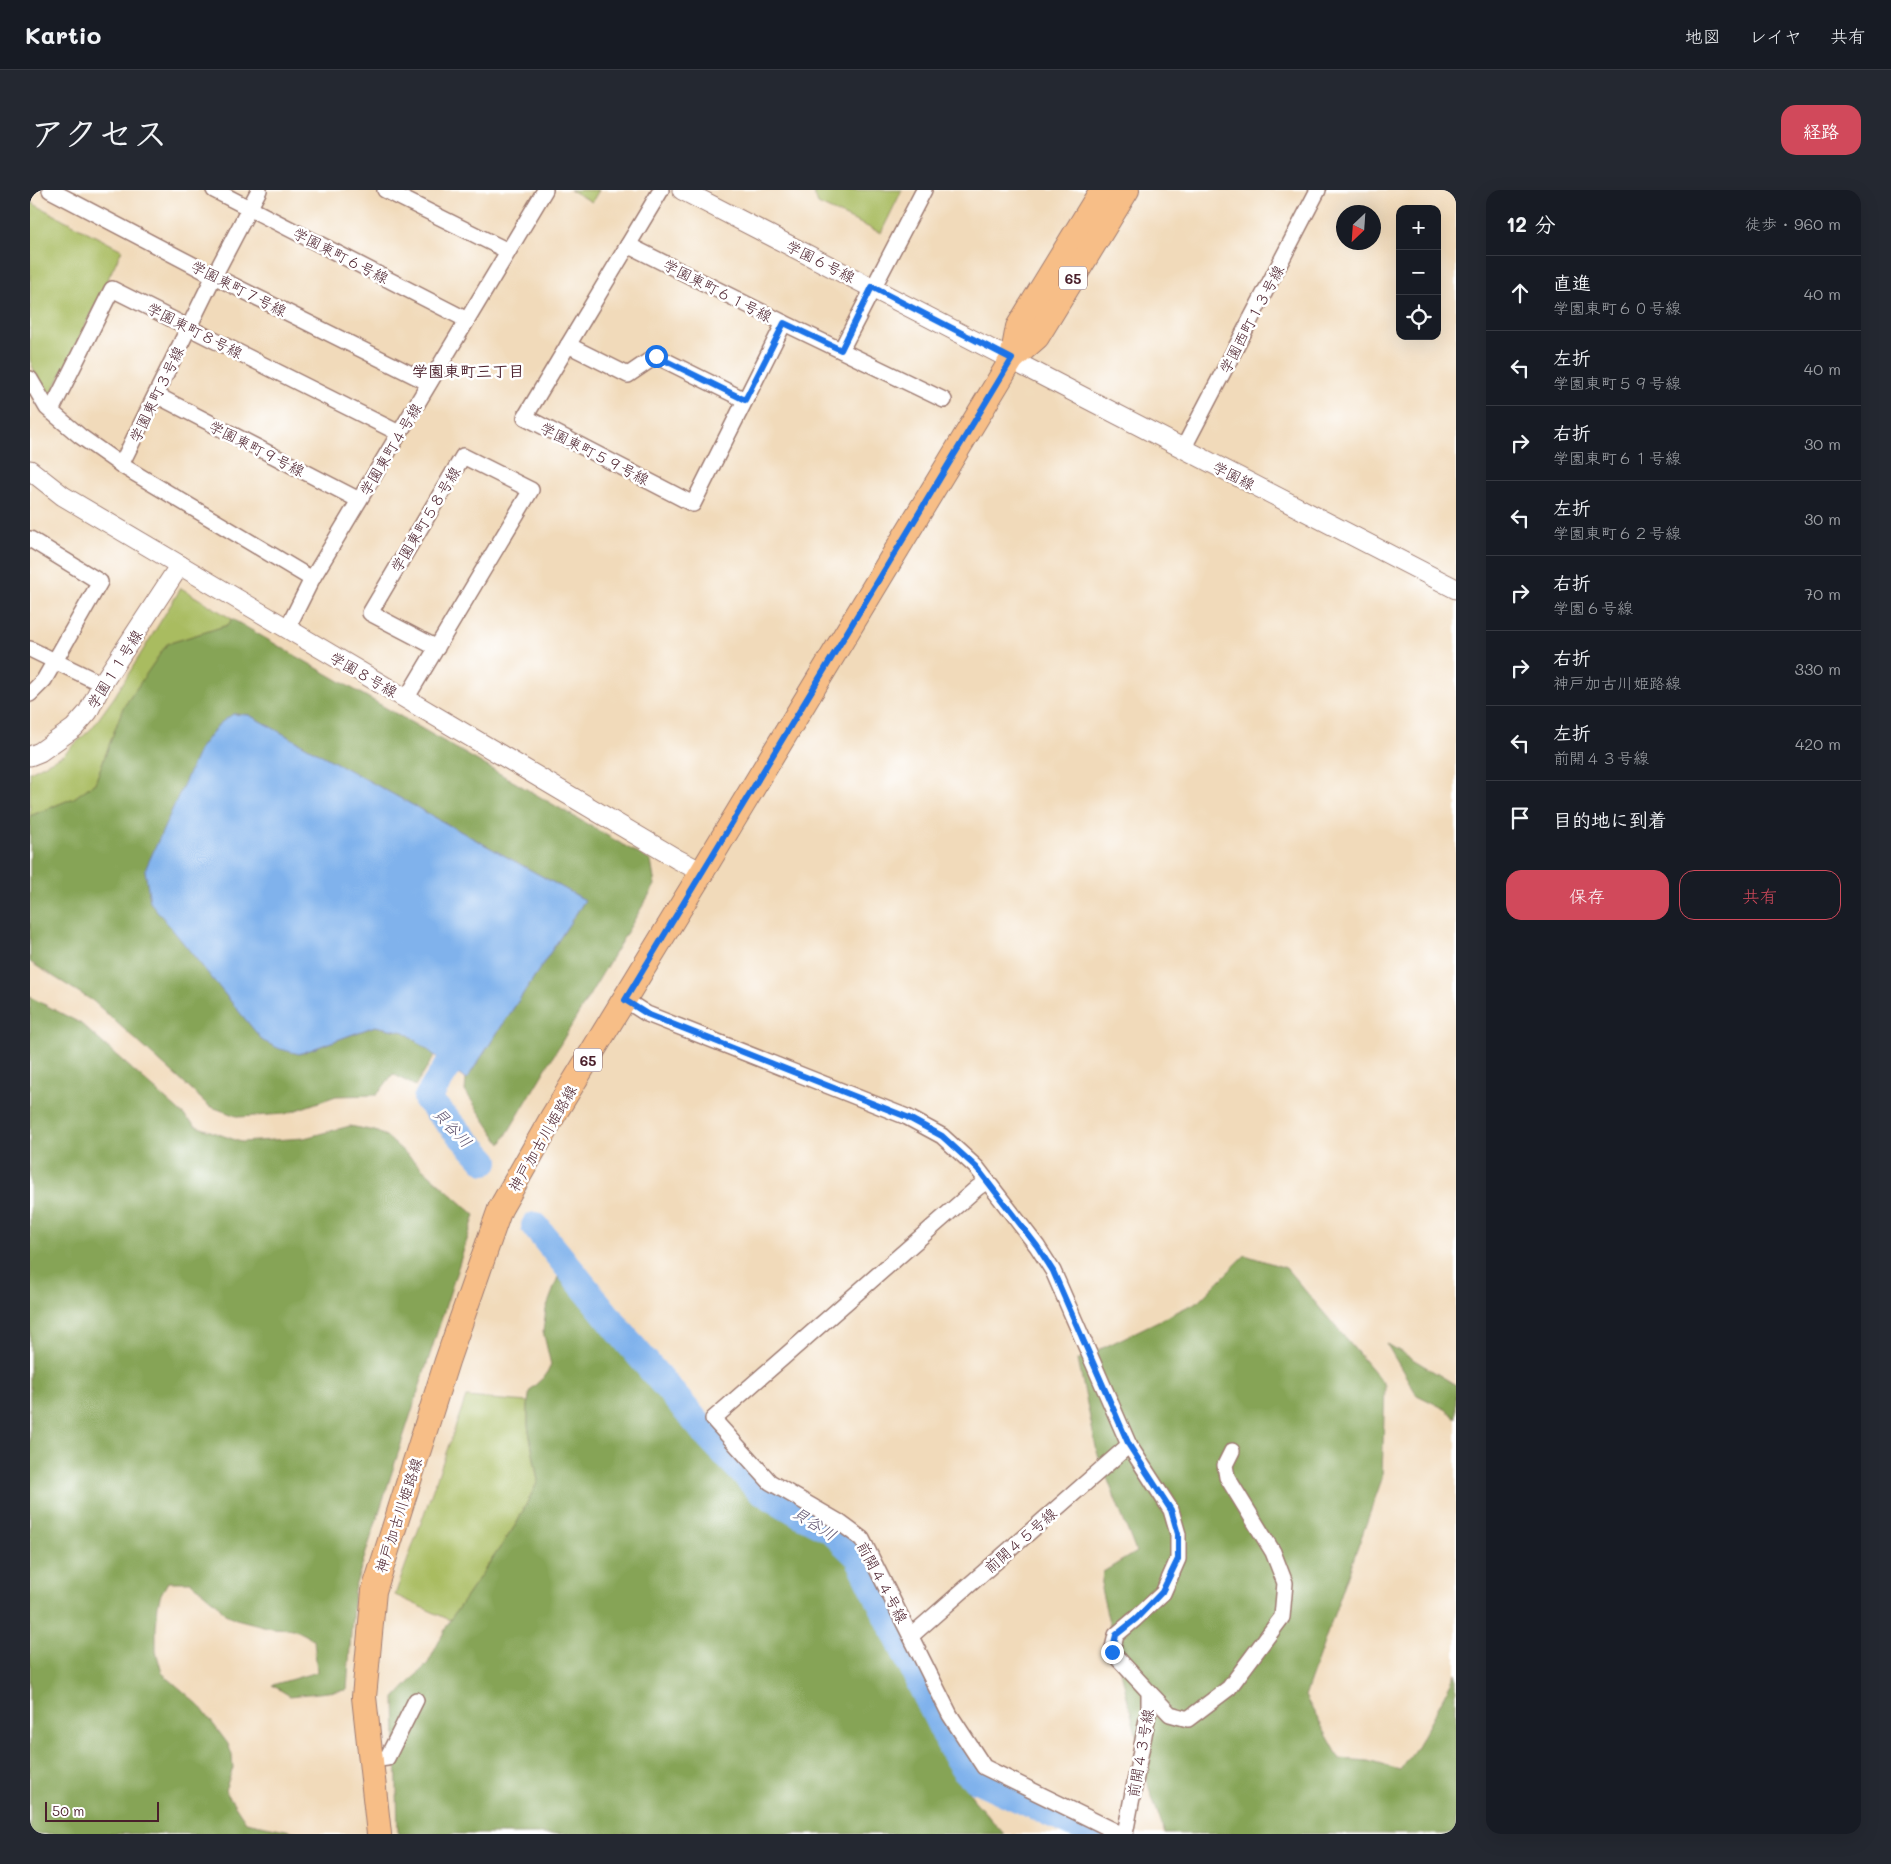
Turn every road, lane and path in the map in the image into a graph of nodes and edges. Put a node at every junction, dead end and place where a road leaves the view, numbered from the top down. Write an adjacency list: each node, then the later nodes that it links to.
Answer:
1 (50, 190): 15 (street, 学園東町７号線)
2 (214, 190): 12 (street, 学園東町６号線)
3 (259, 190): 12 (street, 学園東町３号線)
4 (385, 190): 14 (street)
5 (545, 190): 14 (street, 学園東町４号線)
6 (661, 190): 13 (street, 学園東町５９号線)
7 (682, 190): 16 (street, 学園６号線)
8 (924, 190): 16 (street)
9 (1102, 190): 22 (main road, 神戸加古川姫路線 / 65)
10 (1127, 190): 22 (main road, 神戸加古川姫路線 / 65)
11 (1318, 190): 30 (street, 学園西町１３号線)
12 (250, 207): 15 (street, 学園東町３号線); 17 (street, 学園東町６号線)
13 (628, 244): 18 (street, 学園東町６１号線); 20 (street, 学園東町５９号線)
14 (508, 251): 17 (street, 学園東町４号線)
15 (214, 276): 19 (street, 学園東町３号線); 24 (street, 学園東町７号線)
16 (872, 287): 21 (street); 22 (street, 学園６号線)
17 (467, 320): 24 (street, 学園東町４号線)
18 (784, 323): 21 (street, 学園東町６１号線); 26 (street, 学園東町５９号線)
19 (189, 326): 25 (street, 学園東町３号線); 28 (street, 学園東町８号線); 29 (street, 学園東町８号線)
20 (568, 345): 26 (street); 26 (street, 学園東町５９号線)
21 (841, 350): 27 (street, 学園東町６１号線)
22 (1012, 359): 30 (street, 学園線); 46 (main road, 神戸加古川姫路線 / 65)
23 (30, 379): 28 (street)
24 (429, 383): 29 (street, 学園東町４号線)
25 (156, 395): 31 (street, 学園東町３号線); 33 (street, 学園東町９号線)
26 (745, 400)
27 (944, 400)
28 (51, 411): 31 (street)
29 (399, 433): 33 (street, 学園東町４号線)
30 (1183, 449): 37 (street, 学園線)
31 (121, 465): 36 (street)
32 (30, 470): 35 (street, 学園８号線)
33 (359, 500): 36 (street, 学園東町４号線)
34 (30, 539): 41 (street)
35 (180, 565): 38 (street, 学園８号線); 42 (street, 学園１１号線)
36 (312, 579): 38 (street, 学園東町４号線)
37 (1456, 589)
38 (287, 629): 44 (street, 学園８号線)
39 (437, 648): 39 (street, 学園東町５８号線); 44 (street, 学園東町５８号線)
40 (30, 649): 41 (street)
41 (55, 662): 42 (street); 43 (street)
42 (102, 684): 45 (street, 学園１１号線)
43 (30, 694)
44 (406, 699): 46 (street, 学園８号線)
45 (30, 756)
46 (702, 872): 47 (main road, 神戸加古川姫路線 / 65)
47 (625, 1000): 48 (street, 前開４３号線); 54 (main road, 神戸加古川姫路線 / 65)
48 (987, 1181): 49 (street, 前開４３号線); 51 (street, 前開４４号線)
49 (1129, 1445): 51 (street, 前開４５号線); 52 (street, 前開４３号線)
50 (1232, 1451): 52 (street)
51 (911, 1636): 56 (street, 前開４４号線)
52 (1149, 1692): 57 (street, 前開４３号線)
53 (416, 1700): 54 (street)
54 (371, 1760): 55 (main road, 神戸加古川姫路線 / 65)
55 (379, 1834)
56 (1121, 1834)
57 (1125, 1834)

